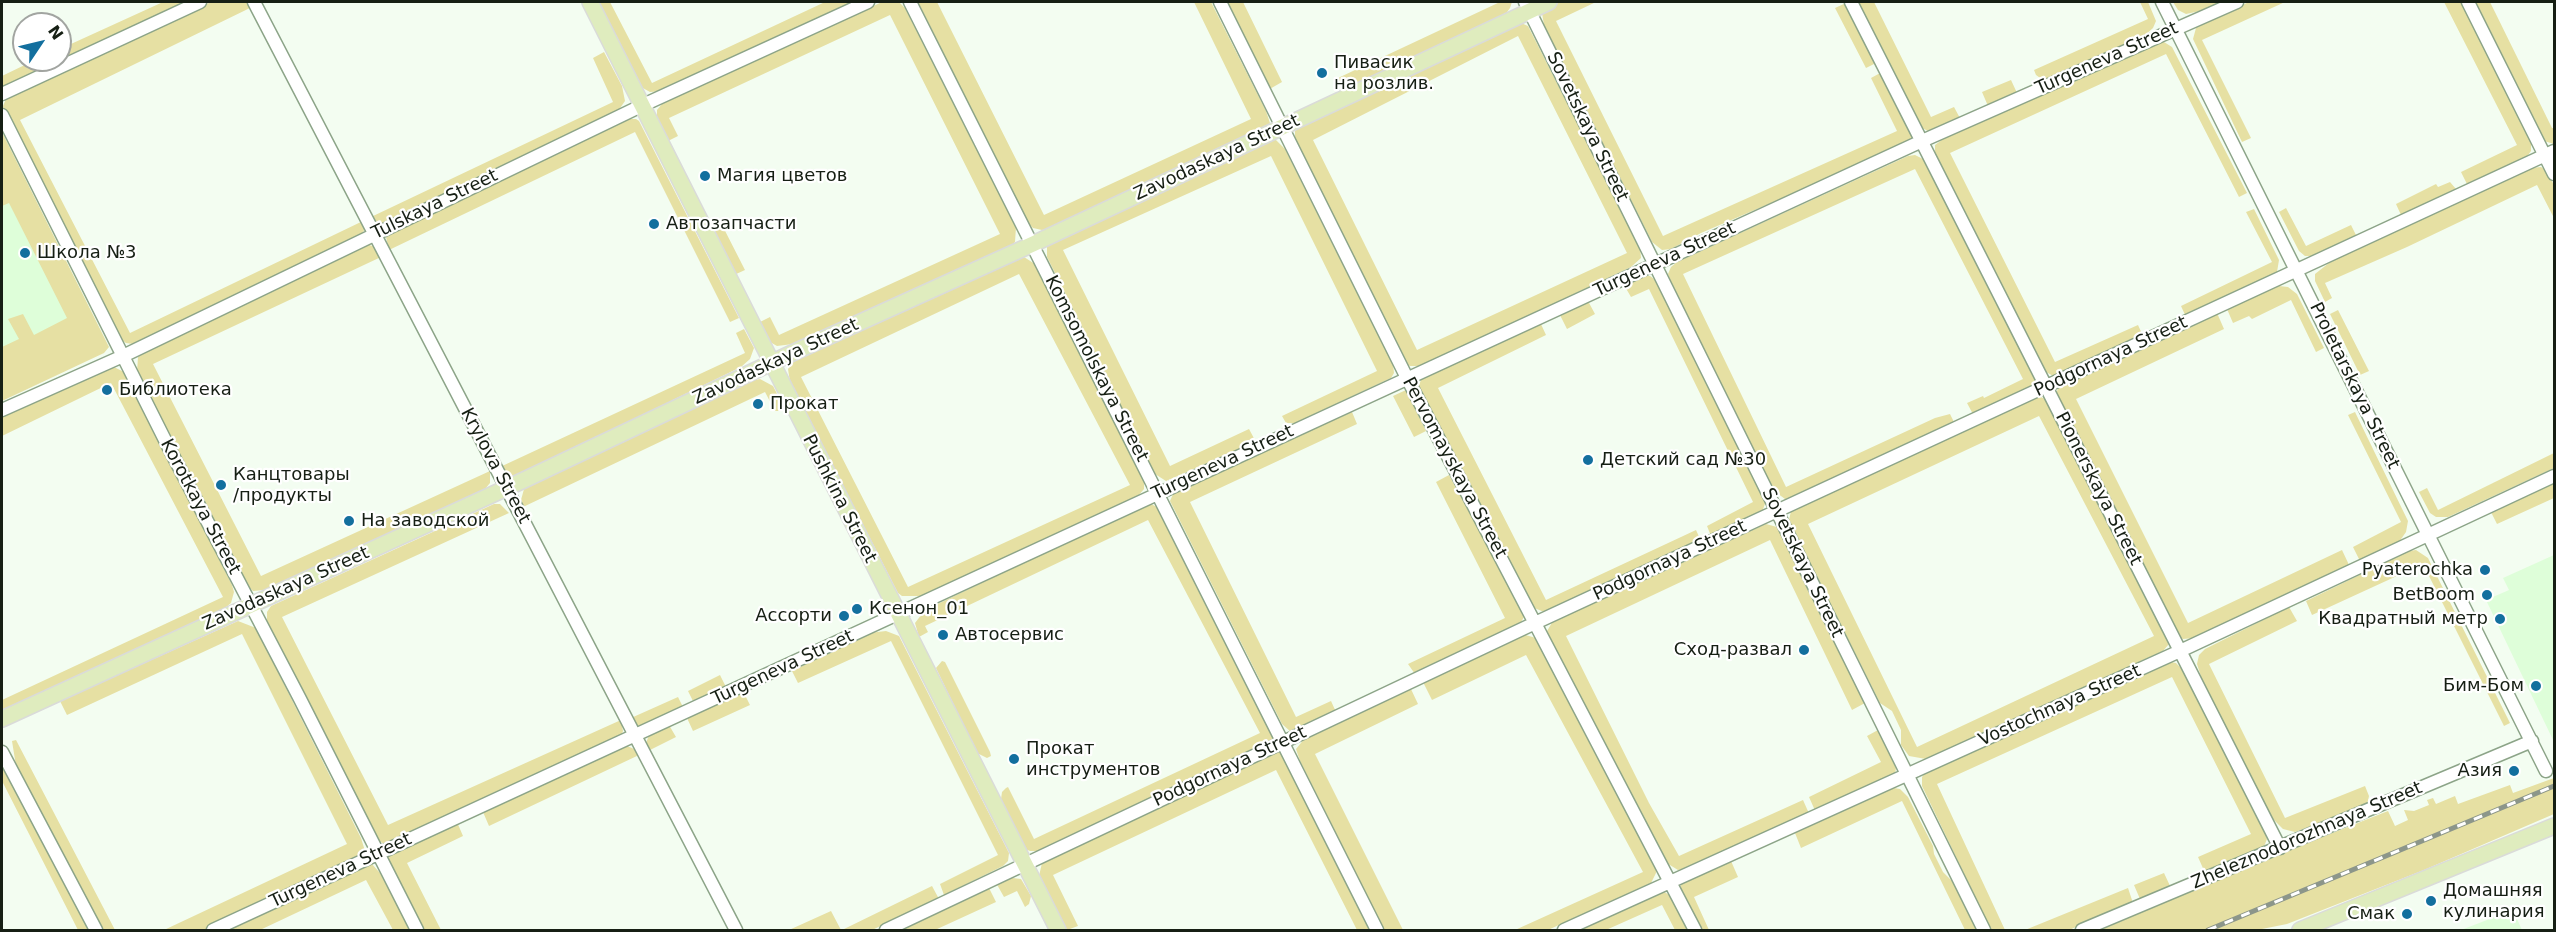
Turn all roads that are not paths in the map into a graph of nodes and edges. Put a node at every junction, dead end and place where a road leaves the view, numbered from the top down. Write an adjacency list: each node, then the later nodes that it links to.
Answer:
1 (200, 2): 14 (street)
2 (255, 2): 21 (street, Krylova Street)
3 (590, 2): 15 (main road, Pushkina Street)
4 (868, 2): 15 (street, Tulskaya Street)
5 (910, 2): 22 (street, Komsomolskaya Street)
6 (1220, 2): 17 (street, Pervomayskaya Street)
7 (1549, 2): 12 (main road, Zavodaskaya Street)
8 (1851, 2): 18 (street, Pionerskaya Street)
9 (2162, 2): 13 (street, Proletarskaya Street)
10 (2236, 2): 13 (street, Turgeneva Street)
11 (2468, 2): 19 (street)
12 (1527, 6): 17 (main road, Zavodaskaya Street); 23 (street, Sovetskaya Street)
13 (2175, 29): 18 (street, Turgeneva Street); 24 (street, Proletarskaya Street)
14 (2, 94)
15 (641, 106): 21 (street, Tulskaya Street); 26 (main road, Pushkina Street)
16 (2, 115): 25 (street, Korotkaya Street)
17 (1283, 127): 22 (main road, Zavodaskaya Street); 27 (street, Pervomayskaya Street)
18 (1922, 141): 23 (street, Turgeneva Street); 28 (street, Pionerskaya Street)
19 (2550, 154): 20 (street); 24 (street, Podgornaya Street)
20 (2554, 174)
21 (376, 233): 25 (street, Tulskaya Street); 31 (street, Krylova Street)
22 (1033, 244): 26 (main road, Zavodaskaya Street); 32 (street, Komsomolskaya Street)
23 (1655, 265): 27 (street, Turgeneva Street); 33 (street, Sovetskaya Street)
24 (2297, 271): 28 (street, Podgornaya Street); 34 (street, Proletarskaya Street)
25 (123, 356): 29 (street, Tulskaya Street); 35 (street, Korotkaya Street)
26 (771, 363): 31 (main road, Zavodaskaya Street); 36 (main road, Pushkina Street)
27 (1407, 378): 32 (street, Turgeneva Street); 37 (street, Pervomayskaya Street)
28 (2047, 387): 33 (street, Podgornaya Street); 38 (street, Pionerskaya Street)
29 (2, 410)
30 (2554, 476): 34 (street, Vostochnaya Street)
31 (506, 488): 35 (main road, Zavodaskaya Street); 40 (street, Krylova Street)
32 (1158, 493): 36 (street, Turgeneva Street); 42 (street, Komsomolskaya Street)
33 (1777, 511): 37 (street, Podgornaya Street); 45 (street, Sovetskaya Street)
34 (2429, 535): 38 (street, Vostochnaya Street); 41 (street, Proletarskaya Street)
35 (251, 605): 39 (main road, Zavodaskaya Street); 48 (street, Korotkaya Street)
36 (898, 615): 40 (street, Turgeneva Street); 49 (main road, Pushkina Street)
37 (1535, 623): 42 (street, Podgornaya Street); 50 (street, Pervomayskaya Street)
38 (2181, 651): 45 (street, Vostochnaya Street); 47 (street, Pionerskaya Street)
39 (2, 719)
40 (636, 736): 48 (street, Turgeneva Street); 55 (street, Krylova Street)
41 (2532, 741): 44 (street, Proletarskaya Street); 47 (street, Zheleznodorozhnaya Street)
42 (1284, 742): 49 (street, Podgornaya Street); 58 (street, Komsomolskaya Street)
43 (2, 752): 52 (street)
44 (2546, 771)
45 (1906, 775): 50 (street, Vostochnaya Street); 61 (street, Sovetskaya Street)
46 (2554, 826): 51 (main road)
47 (2280, 848): 62 (street, Zheleznodorozhnaya Street)
48 (377, 855): 53 (street, Turgeneva Street); 54 (street, Korotkaya Street)
49 (1025, 864): 56 (street, Podgornaya Street); 57 (main road, Pushkina Street)
50 (1671, 882): 59 (street, Vostochnaya Street); 60 (street, Pervomayskaya Street)
51 (2310, 928)
52 (96, 930)
53 (213, 930)
54 (417, 930)
55 (736, 930)
56 (886, 930)
57 (1058, 930)
58 (1377, 930)
59 (1564, 930)
60 (1695, 930)
61 (1984, 930)
62 (2082, 930)

